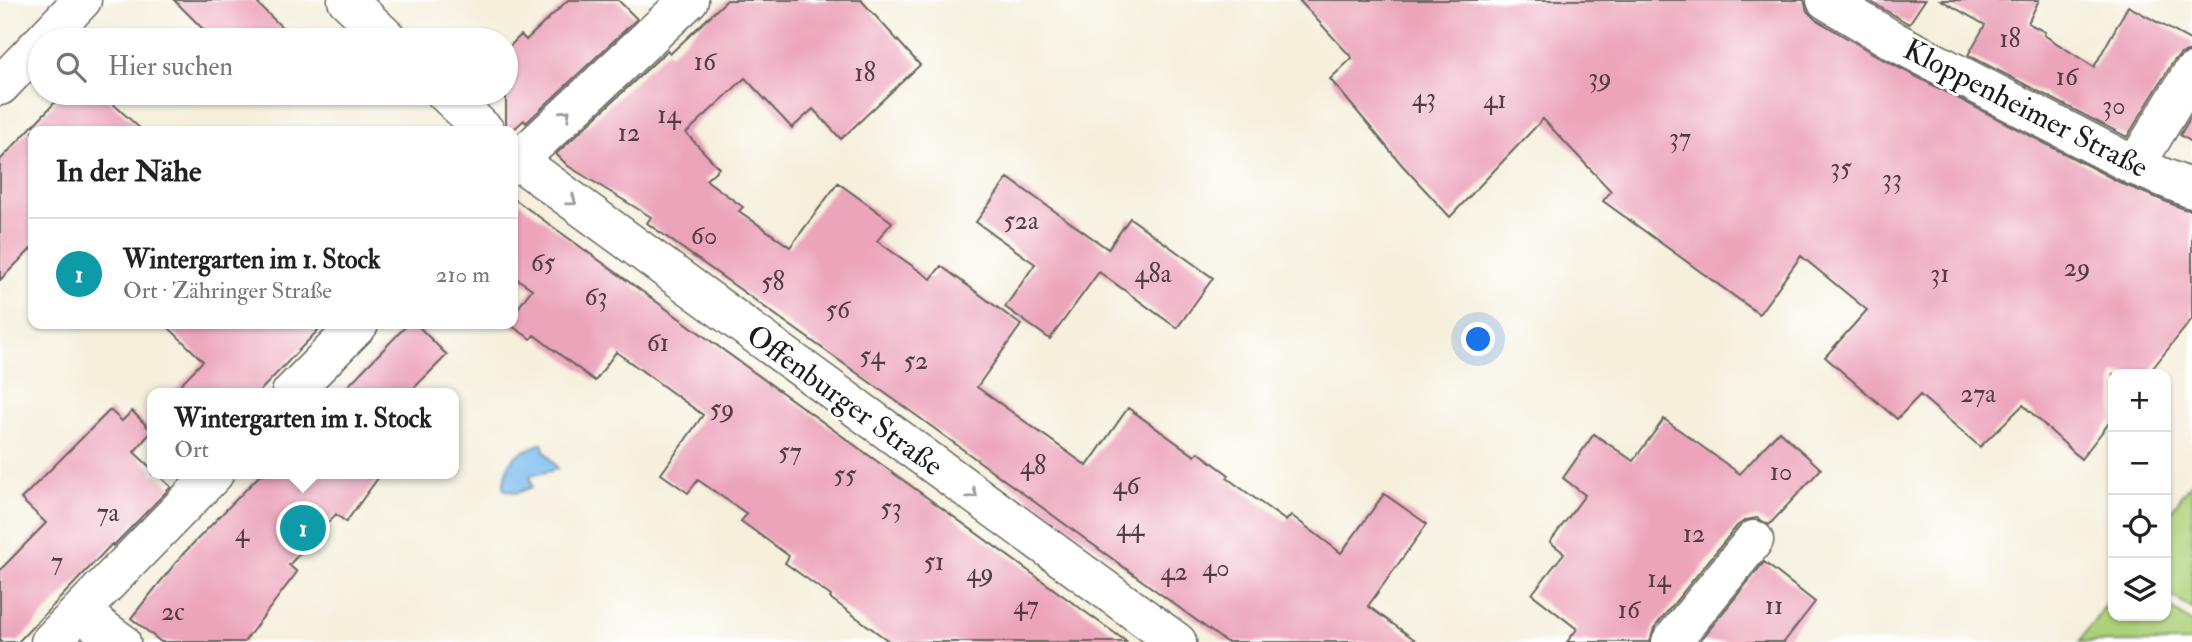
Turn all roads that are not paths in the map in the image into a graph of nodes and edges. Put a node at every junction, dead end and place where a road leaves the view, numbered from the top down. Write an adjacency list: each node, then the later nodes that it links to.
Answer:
1 (82, 0): 5 (street)
2 (347, 0): 6 (street)
3 (689, 0): 12 (street, one-way to 3)
4 (1826, 0): 14 (street, Kloppenheimer Straße)
5 (55, 28)
6 (376, 28)
7 (28, 57): 9 (street)
8 (2192, 74): 14 (street)
9 (0, 86)
10 (458, 105): 11 (street)
11 (480, 126)
12 (518, 157)
13 (518, 164): 23 (street, Offenburger Straße, one-way to 23)
14 (2135, 166): 15 (street, Kloppenheimer Straße)
15 (2192, 189)
16 (354, 329): 17 (street)
17 (297, 388)
18 (209, 479): 20 (street)
19 (1754, 540): 24 (street)
20 (80, 612): 21 (street); 22 (street)
21 (50, 642)
22 (121, 642)
23 (1177, 642)
24 (1671, 642)

